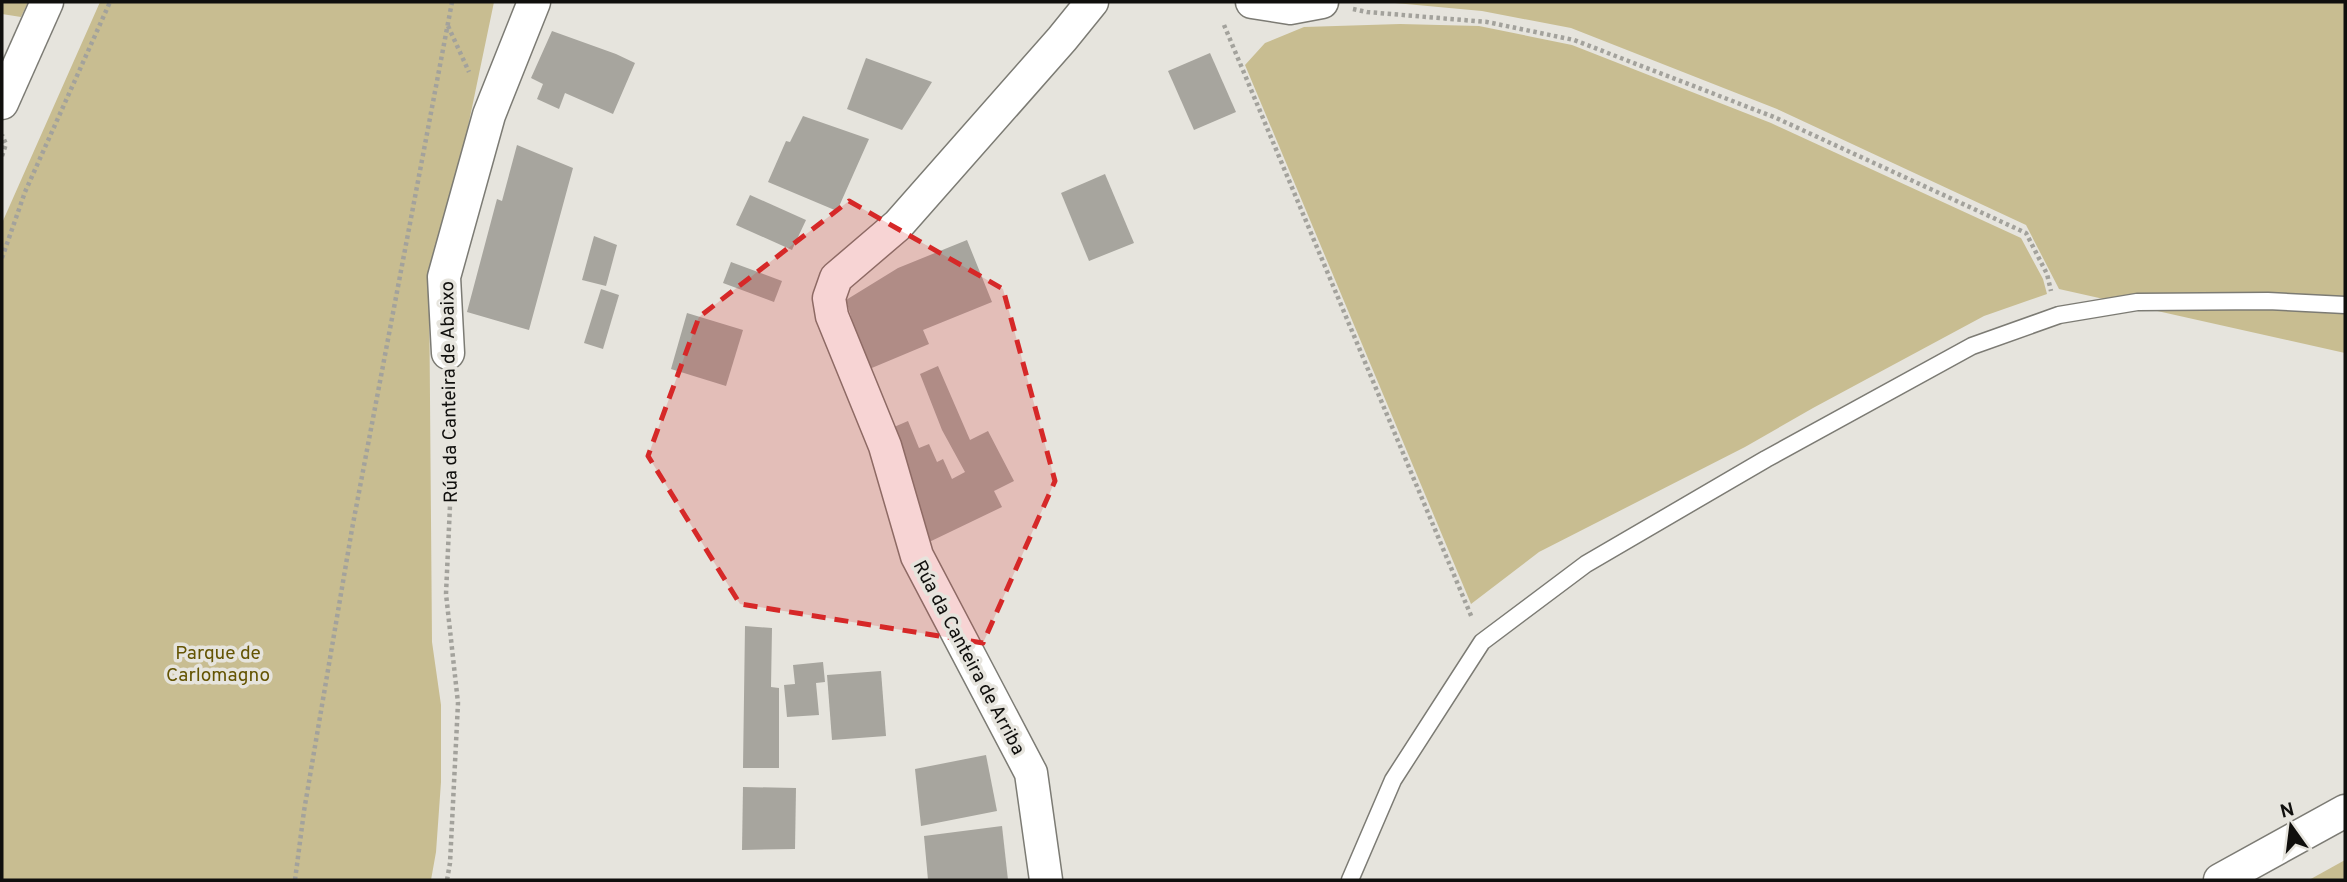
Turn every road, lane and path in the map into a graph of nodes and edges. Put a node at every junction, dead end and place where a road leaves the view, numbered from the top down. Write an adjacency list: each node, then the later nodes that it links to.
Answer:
1 (47, 2): 9 (street)
2 (110, 2): 12 (path)
3 (452, 2): 18 (path)
4 (534, 2): 15 (street, Rúa da Canteira de Abaixo)
5 (1092, 2): 20 (street, Rúa da Canteira de Arriba)
6 (1252, 2): 7 (street)
7 (1334, 4): 14 (path)
8 (1220, 15): 16 (path)
9 (2, 103)
10 (2, 134): 11 (path)
11 (2, 156)
12 (2, 258)
13 (2345, 305): 14 (lane)
14 (2059, 315): 16 (lane)
15 (448, 353): 19 (path, Rúa da Canteira de Abaixo)
16 (1482, 642): 21 (lane)
17 (2345, 811): 22 (street)
18 (295, 880)
19 (447, 880)
20 (1046, 880)
21 (1350, 880)
22 (2220, 880)

